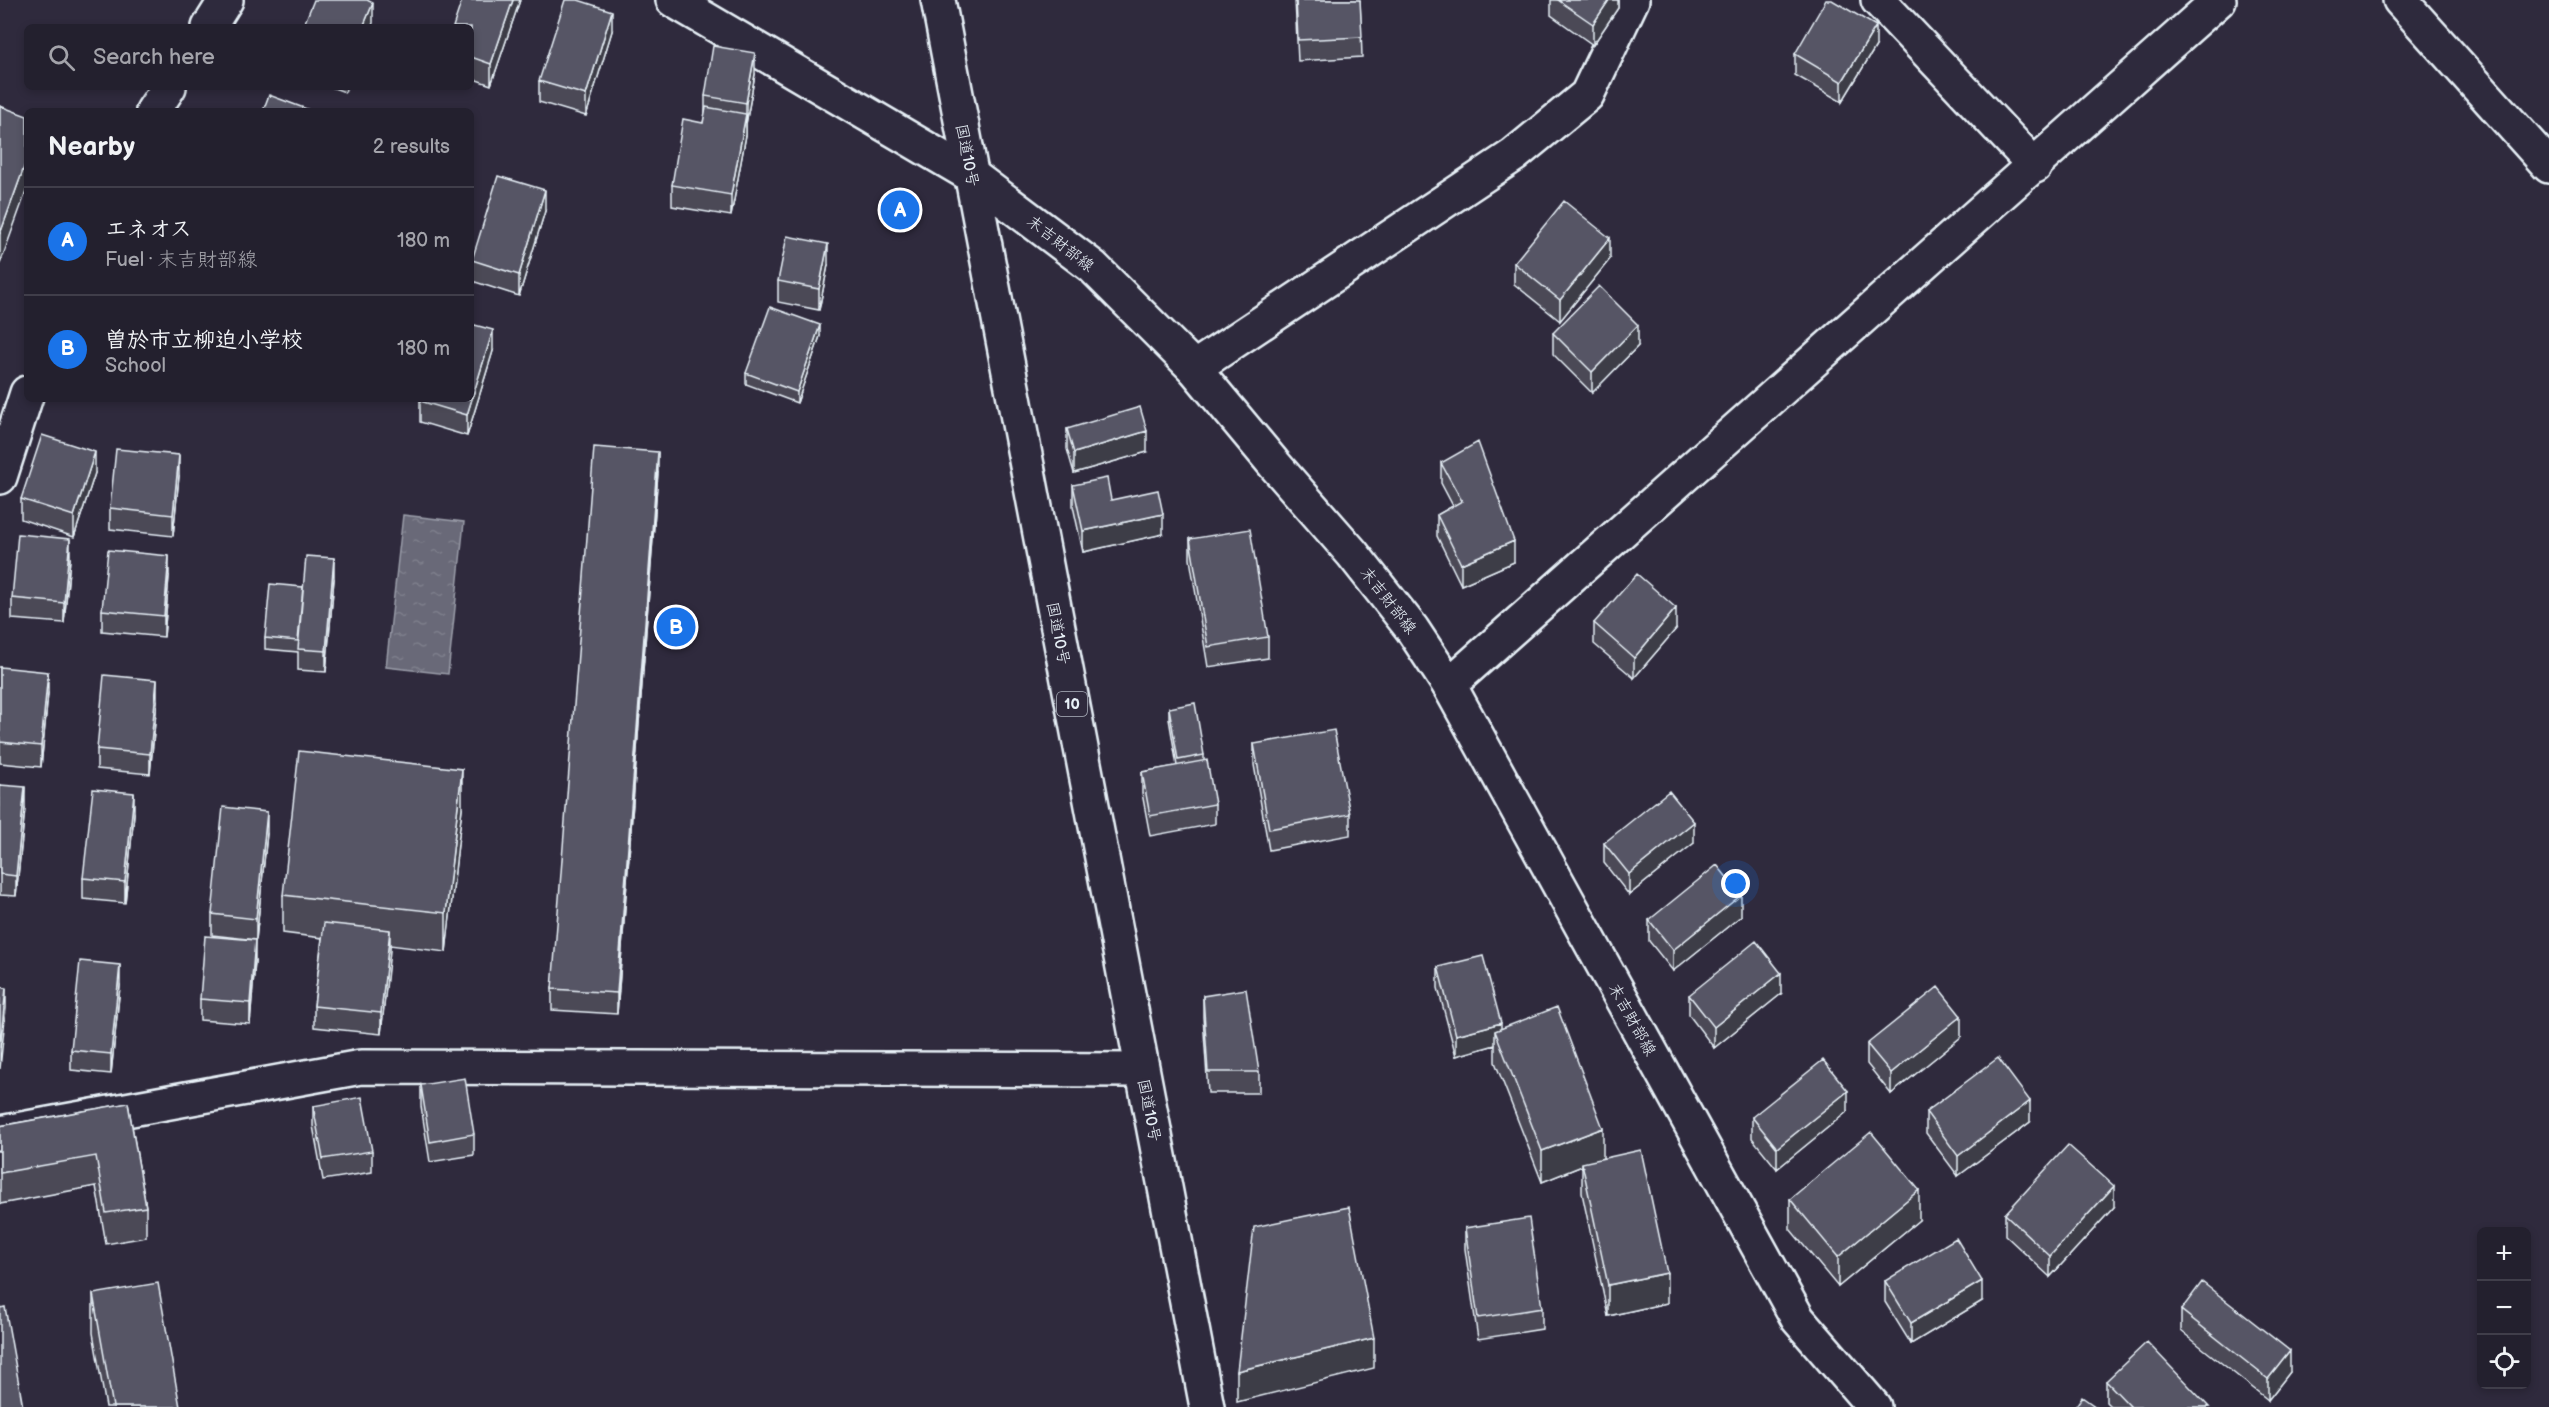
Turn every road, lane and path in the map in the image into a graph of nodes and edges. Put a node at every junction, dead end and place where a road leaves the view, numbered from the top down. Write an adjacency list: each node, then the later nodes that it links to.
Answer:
1 (226, 0): 8 (main road)
2 (673, 0): 13 (main road, 末吉財部線)
3 (938, 0): 13 (main road, 国道10号 / 10)
4 (1632, 0): 14 (main road)
5 (1878, 0): 11 (main road)
6 (2218, 0): 11 (main road)
7 (2400, 0): 12 (main road)
8 (210, 24)
9 (167, 90): 10 (main road)
10 (155, 108)
11 (2035, 166): 17 (main road)
12 (2549, 166)
13 (971, 175): 14 (main road, 末吉財部線); 18 (main road, 国道10号 / 10)
14 (1194, 368): 17 (main road, 末吉財部線)
15 (18, 394): 16 (main road)
16 (0, 477)
17 (1449, 685): 21 (main road, 末吉財部線)
18 (1142, 1070): 19 (main road); 20 (main road, 国道10号 / 10)
19 (0, 1133)
20 (1207, 1407)
21 (1874, 1407)

